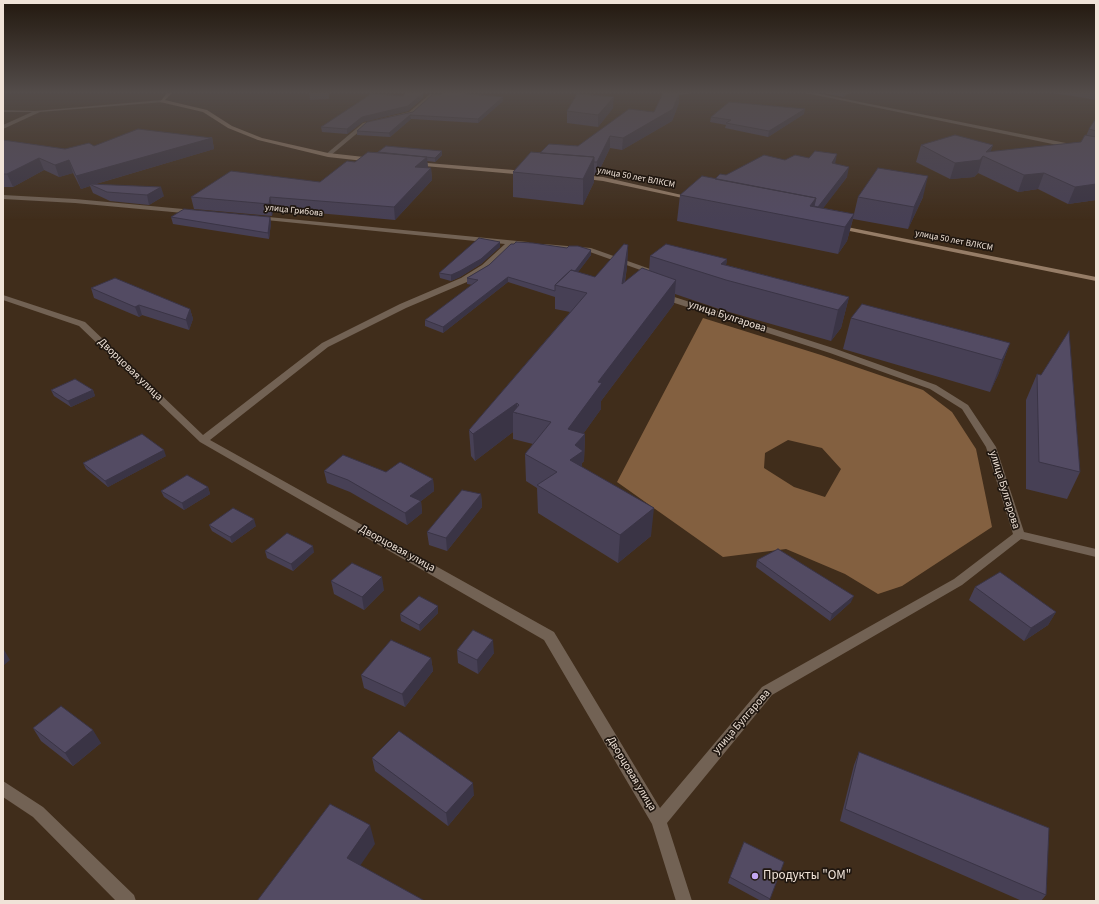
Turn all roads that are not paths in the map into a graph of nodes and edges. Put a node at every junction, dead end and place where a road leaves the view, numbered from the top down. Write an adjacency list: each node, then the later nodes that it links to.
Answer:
1 (250, 135): 5 (street)
2 (351, 135): 5 (street)
3 (1017, 135): 4 (street)
4 (1096, 151)
5 (328, 154): 6 (street)
6 (381, 161)
7 (411, 164): 8 (street)
8 (534, 174)
9 (572, 177): 11 (street, улица 50 лет ВЛКСМ)
10 (3, 197): 12 (street)
11 (697, 199)
12 (201, 212)
13 (249, 217): 15 (street, улица Грибова)
14 (831, 226): 17 (street, улица 50 лет ВЛКСМ)
15 (511, 243): 16 (street, улица Грибова); 20 (street)
16 (649, 270)
17 (1096, 279)
18 (656, 294): 21 (street, улица Булгарова)
19 (3, 297): 20 (street, Дворцовая улица)
20 (203, 440): 24 (street, Дворцовая улица)
21 (1019, 535): 22 (street); 24 (street, улица Булгарова)
22 (1096, 553)
23 (3, 788): 25 (street)
24 (659, 821): 26 (street, Дворцовая улица)
25 (128, 901)
26 (684, 901)

